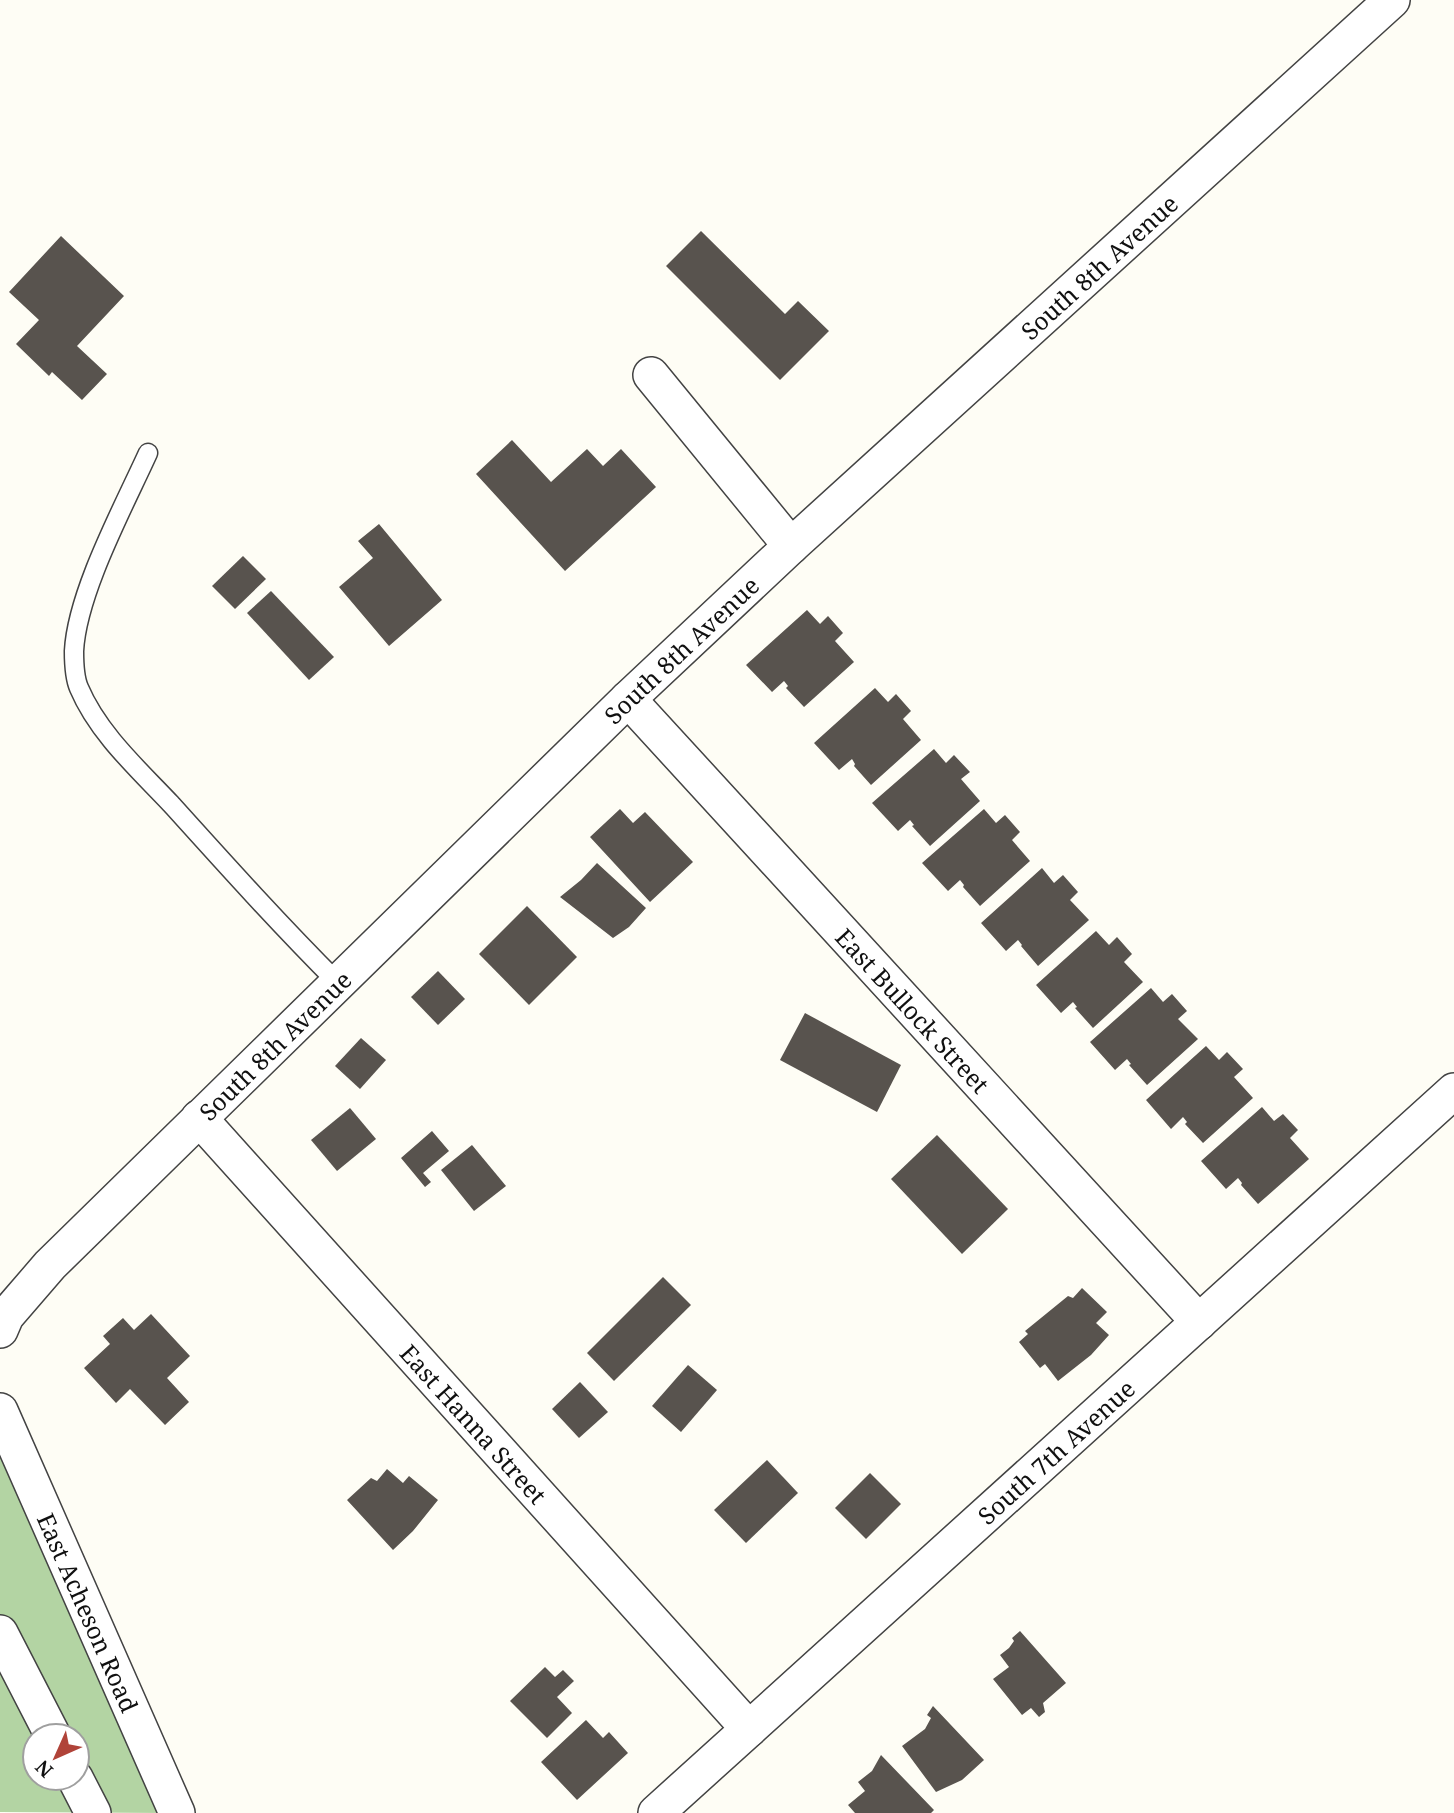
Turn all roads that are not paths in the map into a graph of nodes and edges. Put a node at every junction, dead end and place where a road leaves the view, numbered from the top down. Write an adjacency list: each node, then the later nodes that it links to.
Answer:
1 (1392, 0): 4 (street, South 8th Avenue)
2 (651, 375): 4 (street)
3 (148, 453): 6 (lane)
4 (792, 546): 5 (street, South 8th Avenue)
5 (628, 699): 6 (street, South 8th Avenue); 9 (street, East Bullock Street)
6 (338, 983): 8 (street, South 8th Avenue)
7 (1454, 1091): 9 (street, South 7th Avenue)
8 (199, 1118): 10 (street, South 8th Avenue); 14 (street, East Hanna Street)
9 (1199, 1322): 14 (street, South 7th Avenue)
10 (0, 1330)
11 (0, 1411): 17 (street, East Acheson Road)
12 (0, 1633): 13 (street)
13 (46, 1722)
14 (749, 1729): 18 (street, South 7th Avenue)
15 (82, 1792): 16 (street)
16 (93, 1813)
17 (177, 1813)
18 (656, 1813)

